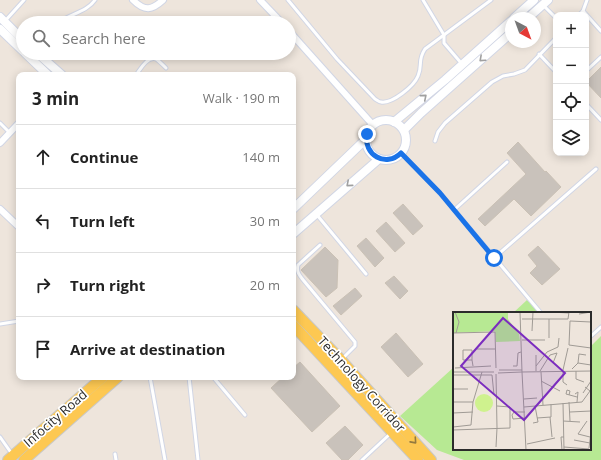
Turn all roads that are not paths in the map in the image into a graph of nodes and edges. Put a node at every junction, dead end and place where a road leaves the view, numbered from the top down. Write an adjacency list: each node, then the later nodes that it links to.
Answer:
1 (24, 0): 18 (lane)
2 (95, 0): 16 (lane)
3 (133, 0): 4 (street)
4 (163, 0)
5 (260, 0): 17 (street)
6 (288, 0): 22 (lane)
7 (423, 0): 22 (lane)
8 (491, 0): 22 (lane)
9 (534, 0): 13 (street)
10 (587, 0): 12 (lane)
11 (545, 2): 14 (street); 15 (lane)
12 (583, 11): 20 (lane)
13 (521, 12)
14 (534, 12)
15 (553, 14)
16 (69, 16)
17 (275, 16)
18 (2, 22): 21 (street); 25 (street)
19 (505, 26): 33 (street)
20 (601, 31)
21 (16, 34)
22 (444, 35): 33 (lane)
23 (505, 38): 46 (street, one-way to 46)
24 (296, 39): 44 (street)
25 (16, 41)
26 (553, 41): 27 (lane)
27 (539, 54): 36 (lane); 49 (lane)
28 (601, 57): 35 (lane)
29 (32, 60): 37 (street)
30 (45, 60): 38 (street)
31 (150, 60): 39 (lane)
32 (157, 60): 34 (lane)
33 (462, 64): 42 (street, one-way to 33)
34 (166, 68)
35 (589, 68)
36 (553, 69)
37 (45, 72)
38 (59, 72)
39 (138, 72)
40 (589, 107): 41 (lane)
41 (601, 120)
42 (394, 122): 44 (street); 46 (street)
43 (0, 123): 47 (lane)
44 (373, 125): 48 (street)
45 (16, 126): 47 (street)
46 (404, 130): 51 (street)
47 (10, 133): 50 (street)
48 (366, 139): 52 (street); 55 (street)
49 (435, 141)
50 (0, 143)
51 (401, 153): 52 (street); 57 (lane)
52 (378, 159): 58 (street, one-way to 58)
53 (507, 162): 57 (lane)
54 (596, 169): 62 (lane)
55 (296, 206)
56 (0, 209): 59 (street)
57 (454, 210): 62 (lane)
58 (316, 214): 60 (street); 63 (lane)
59 (16, 224)
60 (296, 231)
61 (320, 245): 71 (lane)
62 (494, 258): 64 (lane)
63 (366, 274)
64 (540, 312)
65 (296, 313): 71 (main road, Technology Corridor)
66 (16, 321): 67 (lane)
67 (0, 324)
68 (601, 327): 70 (lane)
69 (296, 328): 78 (main road)
70 (591, 336)
71 (341, 360): 88 (main road, Technology Corridor, one-way to 88)
72 (100, 380): 81 (main road, Infocity Road)
73 (115, 380): 82 (main road, Infocity Road)
74 (151, 380): 84 (lane)
75 (189, 380): 85 (lane)
76 (216, 380): 77 (lane)
77 (245, 415)
78 (392, 432): 86 (lane); 87 (main road)
79 (0, 437): 81 (lane)
80 (115, 454): 83 (lane)
81 (11, 458)
82 (24, 460)
83 (116, 460)
84 (165, 460)
85 (198, 460)
86 (362, 460)
87 (418, 460)
88 (431, 460)

